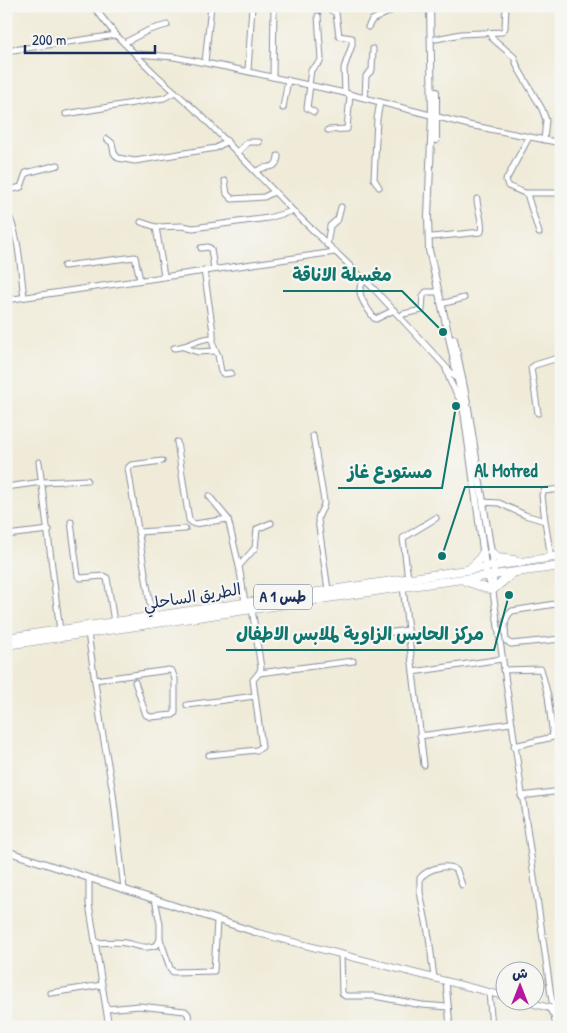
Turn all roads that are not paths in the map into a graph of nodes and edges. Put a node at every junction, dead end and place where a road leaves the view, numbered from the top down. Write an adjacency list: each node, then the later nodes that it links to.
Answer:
1 (93, 6): 16 (street)
2 (212, 6): 22 (street)
3 (252, 6): 23 (street)
4 (274, 6): 24 (street)
5 (323, 6): 11 (street)
6 (340, 6): 11 (street)
7 (401, 6): 14 (street)
8 (408, 6): 10 (street)
9 (506, 6): 15 (street)
10 (432, 7): 17 (main road); 34 (main road)
11 (334, 11): 28 (street)
12 (318, 16): 26 (street)
13 (167, 25): 18 (street)
14 (368, 26)
15 (491, 33): 17 (street); 38 (street)
16 (116, 35): 18 (street); 20 (street)
17 (436, 38): 34 (main road)
18 (124, 43): 21 (street)
19 (373, 49): 29 (street)
20 (6, 51)
21 (136, 54): 22 (street); 27 (street)
22 (205, 62): 23 (street)
23 (248, 71): 24 (street)
24 (273, 77): 25 (street)
25 (288, 80): 26 (street); 31 (street)
26 (310, 85): 28 (street); 32 (street)
27 (175, 92): 33 (street); 39 (street)
28 (348, 94): 29 (street); 35 (street)
29 (365, 98): 30 (street)
30 (380, 102): 34 (street); 47 (street)
31 (283, 108)
32 (314, 112)
33 (66, 114)
34 (434, 115): 36 (street); 56 (main road)
35 (328, 130)
36 (529, 137): 38 (street); 50 (street)
37 (107, 139): 39 (street)
38 (544, 140): 41 (street)
39 (227, 141): 42 (street)
40 (258, 142): 42 (street)
41 (561, 143)
42 (238, 152): 45 (street)
43 (278, 156): 45 (street)
44 (58, 165): 48 (street)
45 (256, 172): 49 (street)
46 (224, 181): 49 (street)
47 (379, 187)
48 (6, 191)
49 (274, 192): 55 (street)
50 (525, 192): 51 (street); 59 (street)
51 (561, 193)
52 (477, 200): 60 (street)
53 (341, 207): 61 (street)
54 (6, 210): 71 (street)
55 (293, 212): 58 (street); 61 (street)
56 (430, 217): 60 (main road); 70 (main road)
57 (141, 222): 58 (street)
58 (156, 227): 67 (street)
59 (539, 233)
60 (432, 237): 74 (main road)
61 (328, 245): 63 (street)
62 (202, 248): 65 (street)
63 (335, 252): 65 (street); 69 (street)
64 (64, 266): 68 (street)
65 (214, 269): 66 (street)
66 (204, 270): 67 (street); 77 (street)
67 (164, 276): 68 (street)
68 (140, 280): 71 (street)
69 (365, 281): 75 (street); 75 (street)
70 (438, 292): 76 (street); 84 (main road)
71 (24, 297): 73 (street)
72 (464, 298): 74 (street)
73 (6, 300)
74 (445, 303): 84 (main road)
75 (394, 310): 76 (street)
76 (400, 317): 82 (street)
77 (213, 338): 78 (street); 80 (street)
78 (182, 347): 79 (street); 80 (street)
79 (174, 348)
80 (215, 351): 83 (street)
81 (561, 357): 86 (street)
82 (446, 368): 84 (street); 85 (street)
83 (231, 373)
84 (460, 380): 85 (main road); 96 (main road)
85 (463, 404): 106 (main road)
86 (538, 414)
87 (313, 436): 118 (street)
88 (178, 442): 97 (street)
89 (162, 461): 104 (street)
90 (39, 462): 92 (street)
91 (87, 480): 92 (street)
92 (42, 482): 93 (street); 102 (street)
93 (6, 487)
94 (561, 489): 99 (street)
95 (209, 496): 97 (street)
96 (483, 502): 99 (street); 106 (main road)
97 (228, 518): 110 (street)
98 (436, 518): 115 (street)
99 (545, 521): 108 (street)
100 (71, 522): 124 (street)
101 (271, 523): 110 (street)
102 (49, 530): 105 (street); 126 (street)
103 (185, 530): 104 (street)
104 (138, 532): 123 (street)
105 (6, 535)
106 (487, 552): 109 (highway); 112 (highway); 113 (main road)
107 (561, 556): 108 (highway, الطريق الساحلي / A 1 طس)
108 (551, 558): 109 (highway, الطريق الساحلي / A 1 طس)
109 (523, 562): 113 (highway, الطريق الساحلي / A 1 طس)
110 (239, 566): 120 (street)
111 (561, 566): 114 (highway, الطريق الساحلي / A 1 طس)
112 (466, 571): 113 (highway, الطريق الساحلي / A 1 طس); 115 (highway, الطريق الساحلي / A 1 طس)
113 (490, 571): 114 (highway, الطريق الساحلي / A 1 طس); 116 (highway, الطريق الساحلي / A 1 طس); 119 (street)
114 (514, 572): 119 (highway)
115 (408, 579): 118 (highway, الطريق الساحلي / A 1 طس)
116 (461, 580): 117 (highway, الطريق الساحلي / A 1 طس); 119 (highway)
117 (403, 587): 122 (highway, الطريق الساحلي / A 1 طس); 125 (street)
118 (328, 590): 120 (highway, الطريق الساحلي / A 1 طس)
119 (493, 590): 132 (street)
120 (245, 602): 123 (highway, الطريق الساحلي / A 1 طس)
121 (561, 602): 130 (street)
122 (252, 609): 127 (highway, الطريق الساحلي / A 1 طس); 136 (street)
123 (152, 616): 124 (highway, الطريق الساحلي / A 1 طس)
124 (114, 622): 126 (highway, الطريق الساحلي / A 1 طس)
125 (408, 630): 128 (street); 135 (street)
126 (60, 631): 129 (highway, الطريق الساحلي / A 1 طس)
127 (88, 633): 131 (highway, الطريق الساحلي / A 1 طس); 137 (street)
128 (372, 635)
129 (6, 638)
130 (561, 639)
131 (6, 645)
132 (502, 659): 134 (street); 135 (street)
133 (353, 661): 136 (street)
134 (503, 670): 141 (street); 143 (street)
135 (413, 672): 142 (street)
136 (260, 673): 139 (street)
137 (95, 680): 138 (street); 151 (street)
138 (135, 682)
139 (255, 696): 140 (street); 144 (street)
140 (187, 705)
141 (511, 722): 142 (street); 143 (street)
142 (420, 736): 145 (street)
143 (514, 746): 147 (street)
144 (210, 756)
145 (424, 765)
146 (561, 791): 147 (street)
147 (521, 796): 163 (street)
148 (6, 851): 149 (main road)
149 (89, 879): 151 (main road); 155 (street)
150 (462, 885): 157 (street)
151 (124, 889): 152 (main road)
152 (155, 899): 153 (main road); 154 (street)
153 (217, 920): 154 (street); 156 (main road)
154 (160, 939): 155 (street)
155 (96, 943): 159 (street)
156 (341, 954): 157 (main road); 166 (street)
157 (434, 978): 158 (main road)
158 (446, 981): 160 (main road); 166 (street)
159 (102, 985): 161 (street); 168 (street)
160 (489, 992): 162 (main road); 173 (street)
161 (51, 993)
162 (494, 993)
163 (551, 995): 164 (street); 169 (street)
164 (544, 1002)
165 (544, 1006): 167 (main road)
166 (448, 1007): 172 (street)
167 (549, 1008): 169 (main road); 174 (street)
168 (107, 1010): 170 (street); 171 (street)
169 (560, 1011)
170 (109, 1027)
171 (190, 1027)
172 (450, 1027)
173 (492, 1027)
174 (556, 1027)

